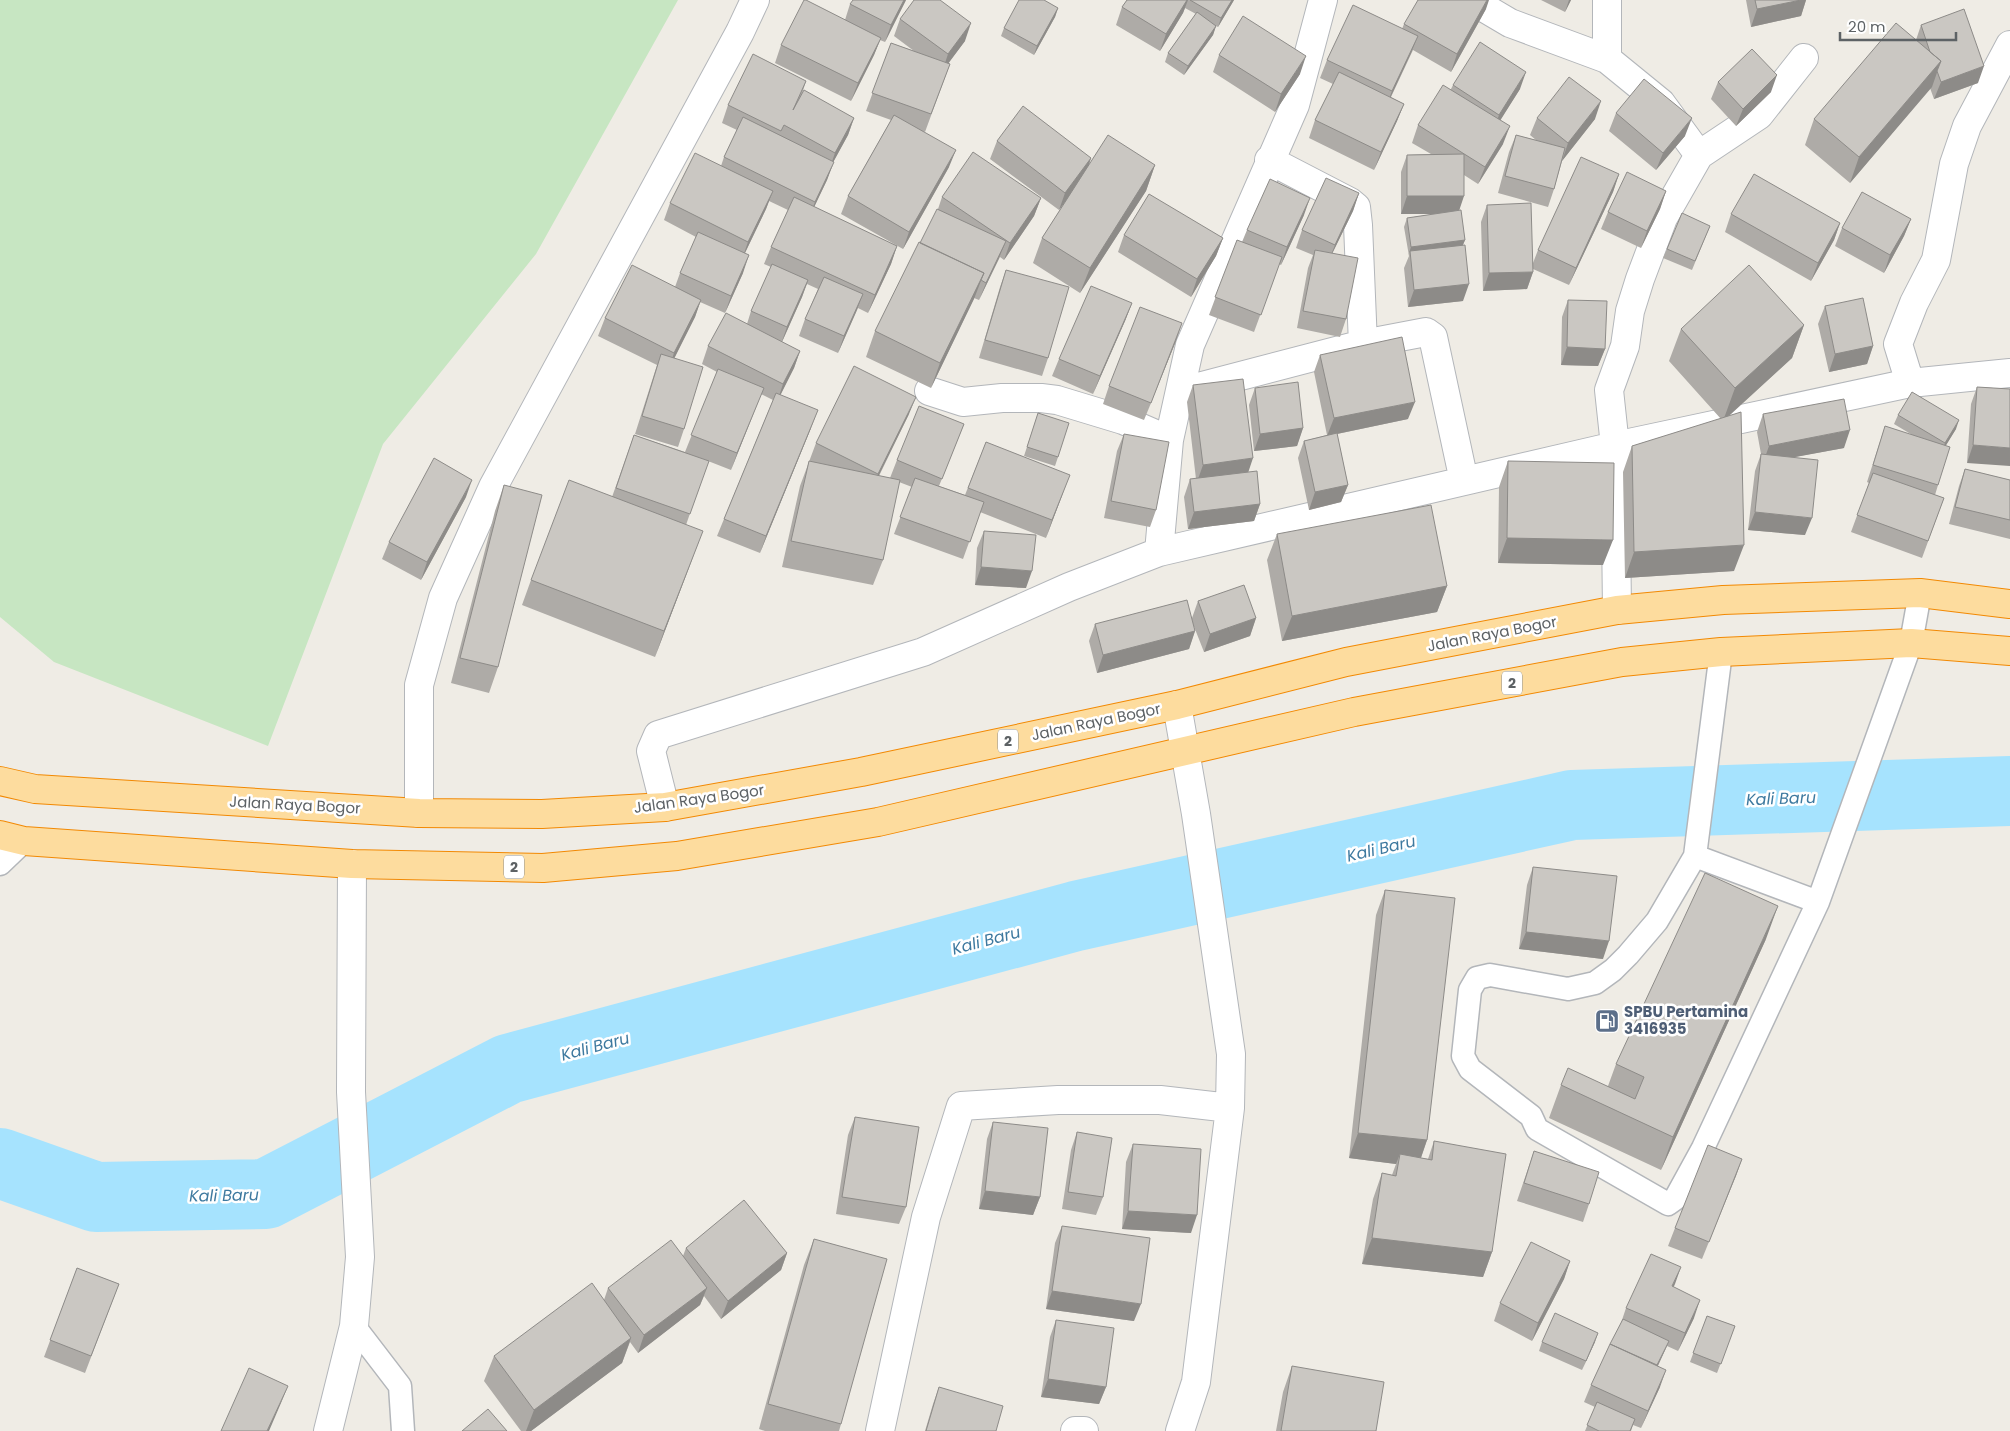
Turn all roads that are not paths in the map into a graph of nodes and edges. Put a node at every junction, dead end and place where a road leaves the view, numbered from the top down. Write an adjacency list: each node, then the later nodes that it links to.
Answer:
1 (755, 0): 29 (street)
2 (1323, 0): 9 (street)
3 (1471, 0): 6 (street)
4 (1607, 0): 6 (street)
5 (2010, 45): 12 (street)
6 (1607, 58): 8 (street)
7 (1804, 58): 8 (street)
8 (1699, 156): 16 (street)
9 (1269, 160): 10 (street); 14 (street)
10 (1363, 344): 14 (street); 17 (street)
11 (2010, 373): 12 (street)
12 (1910, 383): 16 (street)
13 (929, 391): 15 (street)
14 (1180, 392): 15 (street)
15 (1169, 440): 18 (street)
16 (1616, 446): 17 (street); 21 (street)
17 (1464, 481): 18 (street)
18 (1159, 552): 28 (street)
19 (1920, 594): 20 (highway, Jalan Raya Bogor / 2); 21 (highway, Jalan Raya Bogor / 2); 22 (lane)
20 (2010, 604)
21 (1617, 610): 25 (highway, Jalan Raya Bogor / 2)
22 (1911, 643): 23 (highway, 2); 24 (highway, 2); 34 (lane)
23 (2010, 651)
24 (1721, 652): 26 (highway, 2); 31 (lane)
25 (1176, 705): 26 (street); 28 (highway, Jalan Raya Bogor / 2)
26 (1184, 753): 33 (highway, 2); 35 (street)
27 (0, 781): 29 (highway, Jalan Raya Bogor / 2)
28 (665, 807): 29 (highway, Jalan Raya Bogor / 2)
29 (419, 813)
30 (12, 838): 32 (lane); 33 (highway, 2)
31 (1695, 856): 34 (lane); 34 (lane)
32 (0, 864)
33 (352, 864): 36 (street)
34 (1818, 902)
35 (1230, 1108): 39 (street); 42 (street)
36 (354, 1326): 37 (street); 38 (lane)
37 (328, 1431)
38 (403, 1431)
39 (880, 1431)
40 (1075, 1431): 41 (street)
41 (1084, 1431)
42 (1180, 1431)

